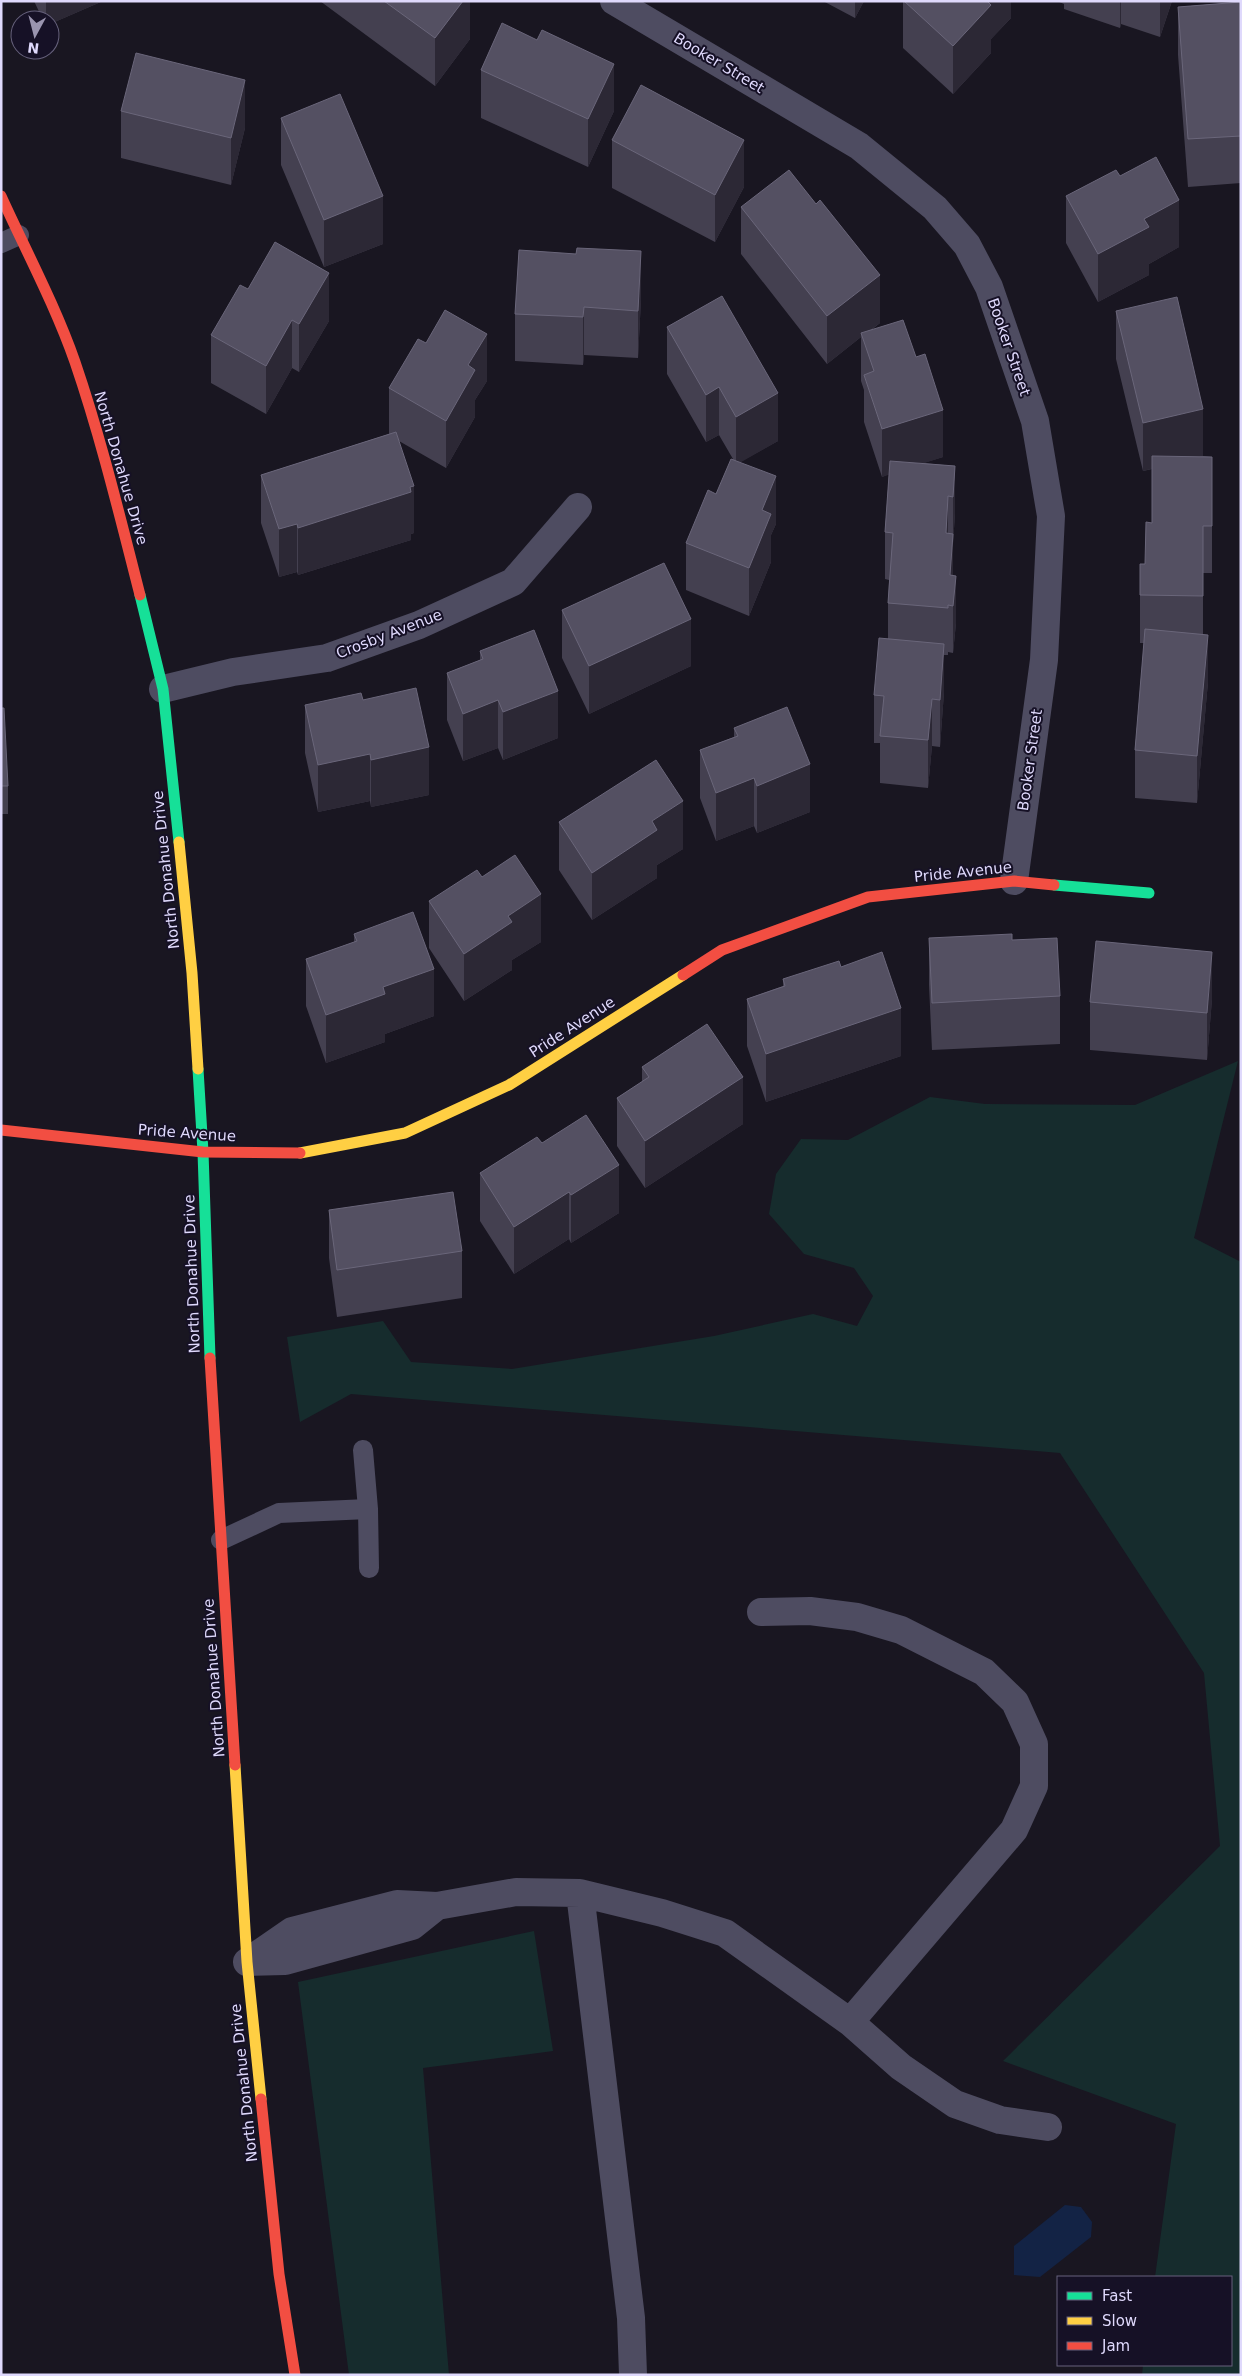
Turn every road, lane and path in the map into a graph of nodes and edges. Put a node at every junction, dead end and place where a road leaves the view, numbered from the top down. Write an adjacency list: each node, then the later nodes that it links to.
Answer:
1 (614, 1): 6 (street, Booker Street)
2 (1, 196): 3 (street, North Donahue Drive)
3 (10, 239): 5 (street, North Donahue Drive)
4 (578, 507): 5 (street, Crosby Avenue)
5 (163, 689): 9 (street, North Donahue Drive)
6 (1014, 881): 7 (street, Pride Avenue); 9 (street, Pride Avenue)
7 (1149, 893)
8 (1, 1130): 9 (street, Pride Avenue)
9 (203, 1152): 12 (street, North Donahue Drive)
10 (363, 1450): 11 (lane)
11 (368, 1509): 12 (lane); 13 (lane)
12 (221, 1540): 16 (street, North Donahue Drive)
13 (370, 1568)
14 (760, 1612): 17 (street)
15 (580, 1893): 16 (street); 17 (street); 20 (street)
16 (247, 1962): 19 (street, North Donahue Drive)
17 (850, 2022): 18 (street)
18 (1048, 2127)
19 (294, 2375)
20 (633, 2375)

